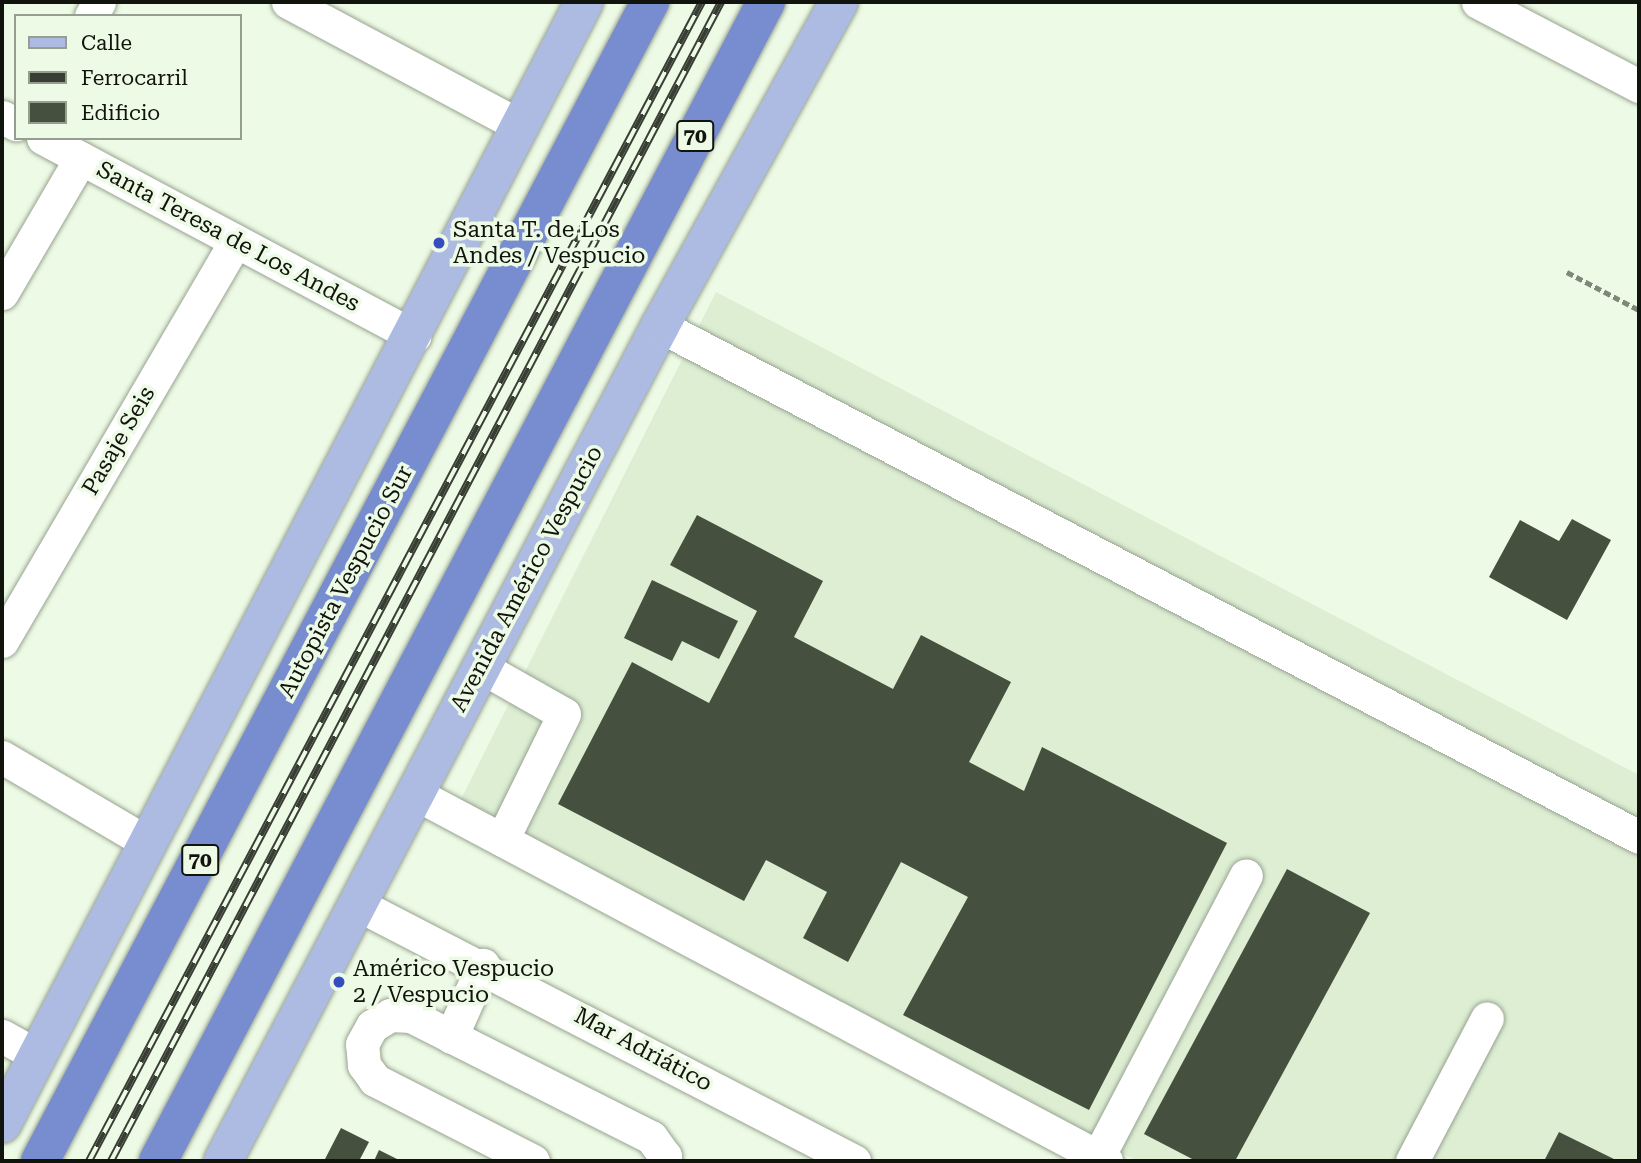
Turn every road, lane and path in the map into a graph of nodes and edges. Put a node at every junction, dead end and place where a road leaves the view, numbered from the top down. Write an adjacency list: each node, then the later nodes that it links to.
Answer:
1 (288, 2): 8 (street)
2 (584, 2): 8 (main road)
3 (650, 2): 33 (highway, Autopista Vespucio Sur / 70)
4 (766, 2): 34 (highway, 70)
5 (839, 2): 15 (main road, Avenida Américo Vespucio)
6 (1478, 2): 7 (street)
7 (1639, 86)
8 (520, 126): 16 (main road)
9 (47, 140): 10 (street, Santa Teresa de Los Andes)
10 (80, 158): 11 (street, Santa Teresa de Los Andes); 13 (street)
11 (236, 241): 16 (street, Santa Teresa de Los Andes); 17 (street, Pasaje Seis)
12 (1567, 272): 14 (path)
13 (2, 293)
14 (1639, 310)
15 (660, 326): 18 (main road, Avenida Américo Vespucio); 21 (street)
16 (414, 336): 23 (main road)
17 (2, 641)
18 (481, 667): 20 (main road, Avenida Américo Vespucio); 22 (street)
19 (2, 757): 23 (street)
20 (414, 793): 22 (street); 25 (main road, Avenida Américo Vespucio)
21 (1639, 838)
22 (502, 840): 32 (street)
23 (148, 843): 30 (main road)
24 (1246, 875): 32 (street)
25 (355, 903): 26 (street, Mar Adriático); 35 (main road, Avenida Américo Vespucio)
26 (483, 965): 29 (street); 38 (street, Mar Adriático)
27 (1488, 1018): 39 (street)
28 (2, 1036): 30 (street)
29 (451, 1037): 36 (street); 37 (street)
30 (38, 1056): 31 (main road)
31 (2, 1124)
32 (1102, 1159)
33 (40, 1161)
34 (158, 1161)
35 (223, 1161)
36 (533, 1161)
37 (664, 1161)
38 (854, 1161)
39 (1412, 1161)

